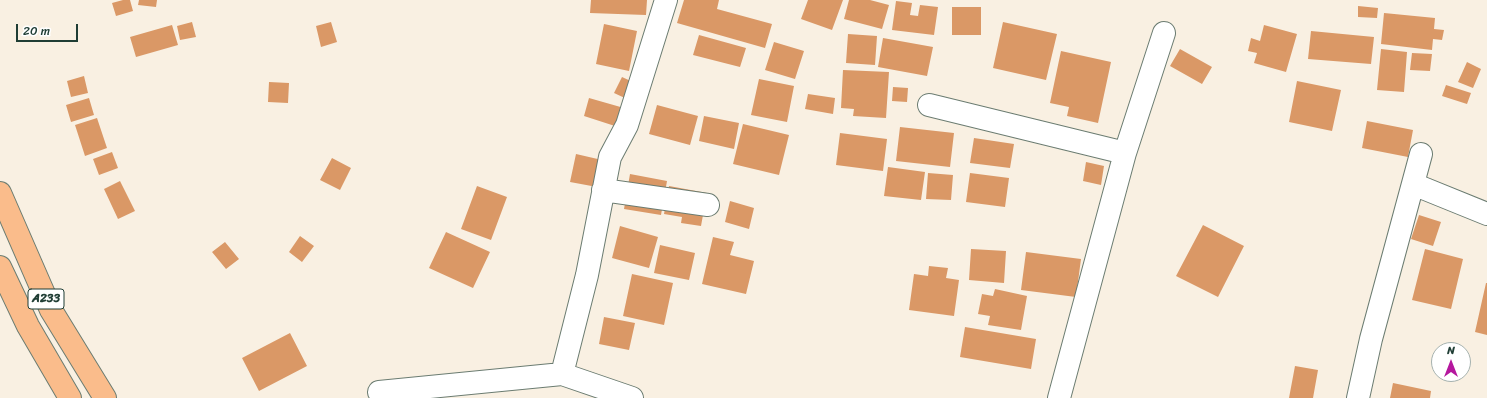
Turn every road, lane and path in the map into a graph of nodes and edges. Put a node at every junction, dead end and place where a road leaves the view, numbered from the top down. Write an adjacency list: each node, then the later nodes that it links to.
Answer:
1 (666, 0): 7 (street)
2 (1164, 33): 4 (street)
3 (929, 105): 4 (street)
4 (1125, 153): 17 (street)
5 (1421, 154): 6 (street)
6 (1413, 184): 10 (street); 18 (street)
7 (603, 190): 9 (street); 12 (street)
8 (0, 193): 15 (highway, A233)
9 (708, 205)
10 (1487, 214)
11 (0, 268): 14 (highway, A233)
12 (562, 374): 13 (street); 16 (street)
13 (379, 392)
14 (70, 398)
15 (105, 398)
16 (632, 398)
17 (1059, 398)
18 (1358, 398)

